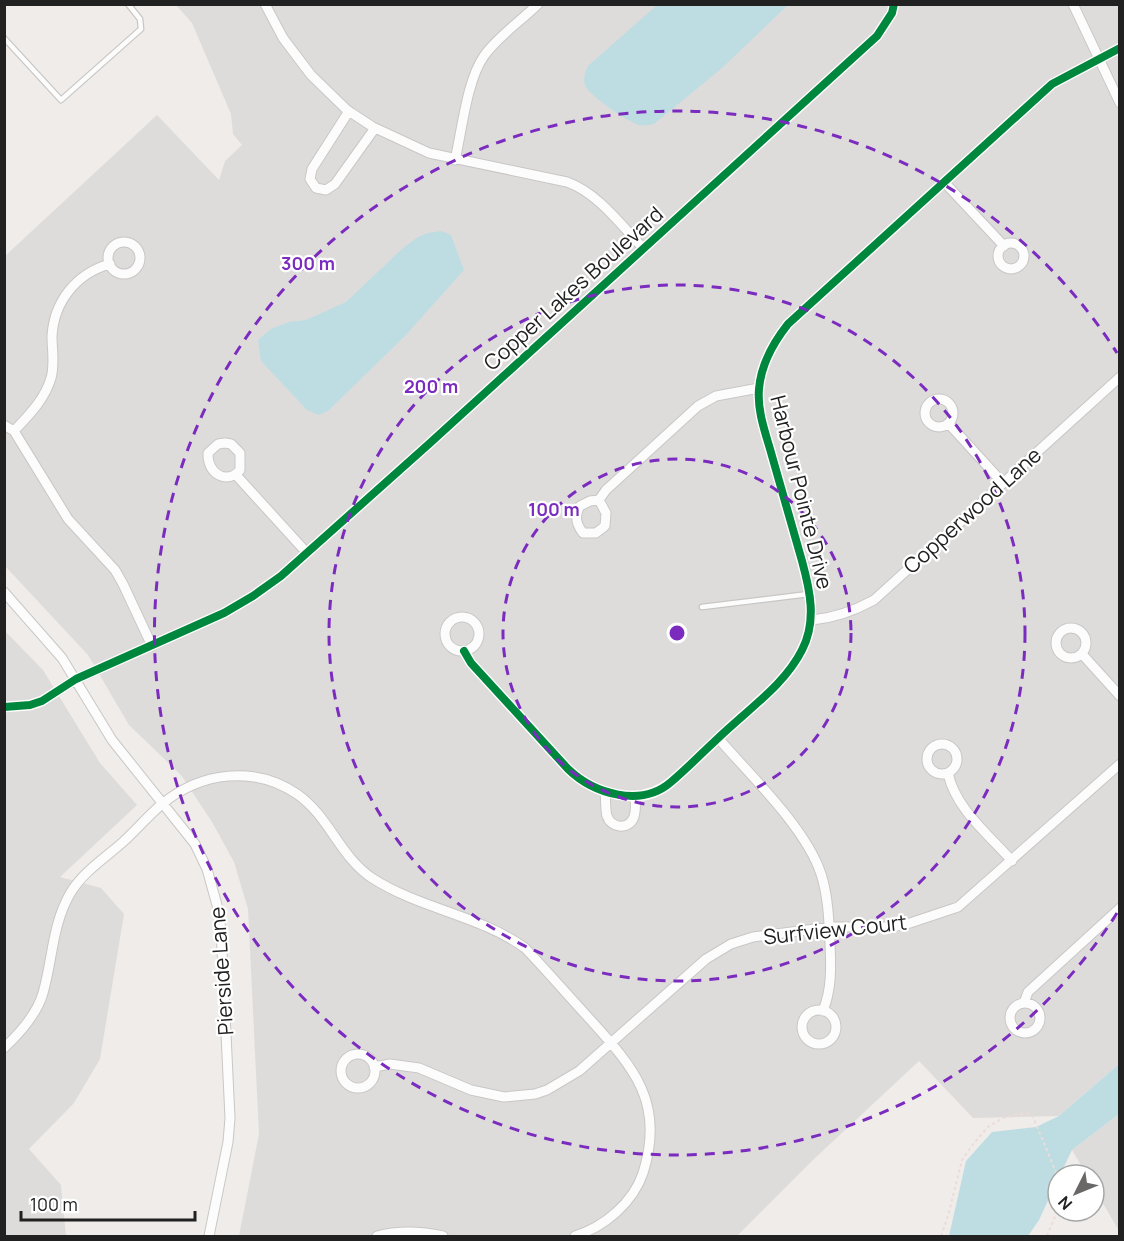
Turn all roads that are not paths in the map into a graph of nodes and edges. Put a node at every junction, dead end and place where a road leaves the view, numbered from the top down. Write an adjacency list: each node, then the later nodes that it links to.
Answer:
1 (128, 4): 6 (lane)
2 (265, 4): 10 (street)
3 (538, 4): 12 (street)
4 (894, 4): 15 (street, Copper Lakes Boulevard)
5 (1073, 4): 8 (street)
6 (4, 38)
7 (1119, 48): 8 (street, Harbour Pointe Drive)
8 (1099, 60): 9 (street); 13 (street, Harbour Pointe Drive)
9 (1119, 103)
10 (349, 111): 11 (street); 11 (street)
11 (375, 128): 12 (street)
12 (455, 160): 15 (street)
13 (945, 183): 14 (street); 18 (street, Harbour Pointe Drive)
14 (1004, 246)
15 (643, 248): 25 (street, Copper Lakes Boulevard)
16 (110, 264): 21 (street)
17 (1119, 376): 23 (street, Copperwood Lane)
18 (759, 388): 24 (street); 27 (street, Harbour Pointe Drive)
19 (949, 424): 23 (street)
20 (4, 425): 21 (street)
21 (14, 431): 30 (street)
22 (236, 475): 25 (street)
23 (1002, 483): 29 (street, Copperwood Lane)
24 (599, 500)
25 (307, 553): 30 (street, Copper Lakes Boulevard)
26 (4, 592): 33 (street, Pierside Lane)
27 (810, 594): 28 (lane); 29 (street, Harbour Pointe Drive)
28 (702, 607)
29 (812, 620): 36 (street, Harbour Pointe Drive)
30 (152, 646): 33 (street, Copper Lakes Boulevard)
31 (464, 651): 39 (street, Harbour Pointe Drive)
32 (1082, 654): 34 (street)
33 (76, 679): 35 (street, Copper Lakes Boulevard); 41 (street, Pierside Lane)
34 (1119, 696)
35 (4, 706)
36 (718, 738): 40 (street, Harbour Pointe Drive); 44 (street)
37 (1119, 764): 42 (street, Surfview Court)
38 (948, 773): 42 (street)
39 (605, 792): 40 (street, Harbour Pointe Drive); 40 (street)
40 (635, 795)
41 (163, 803): 47 (street); 48 (street); 50 (street, Pierside Lane)
42 (1012, 861): 44 (street, Surfview Court)
43 (1119, 908): 45 (street)
44 (830, 927): 46 (street); 47 (street, Surfview Court)
45 (1024, 1003)
46 (822, 1011)
47 (612, 1043): 49 (street, Surfview Court); 53 (street)
48 (4, 1048)
49 (374, 1067)
50 (209, 1236)
51 (377, 1236): 52 (street)
52 (443, 1236)
53 (575, 1236)

